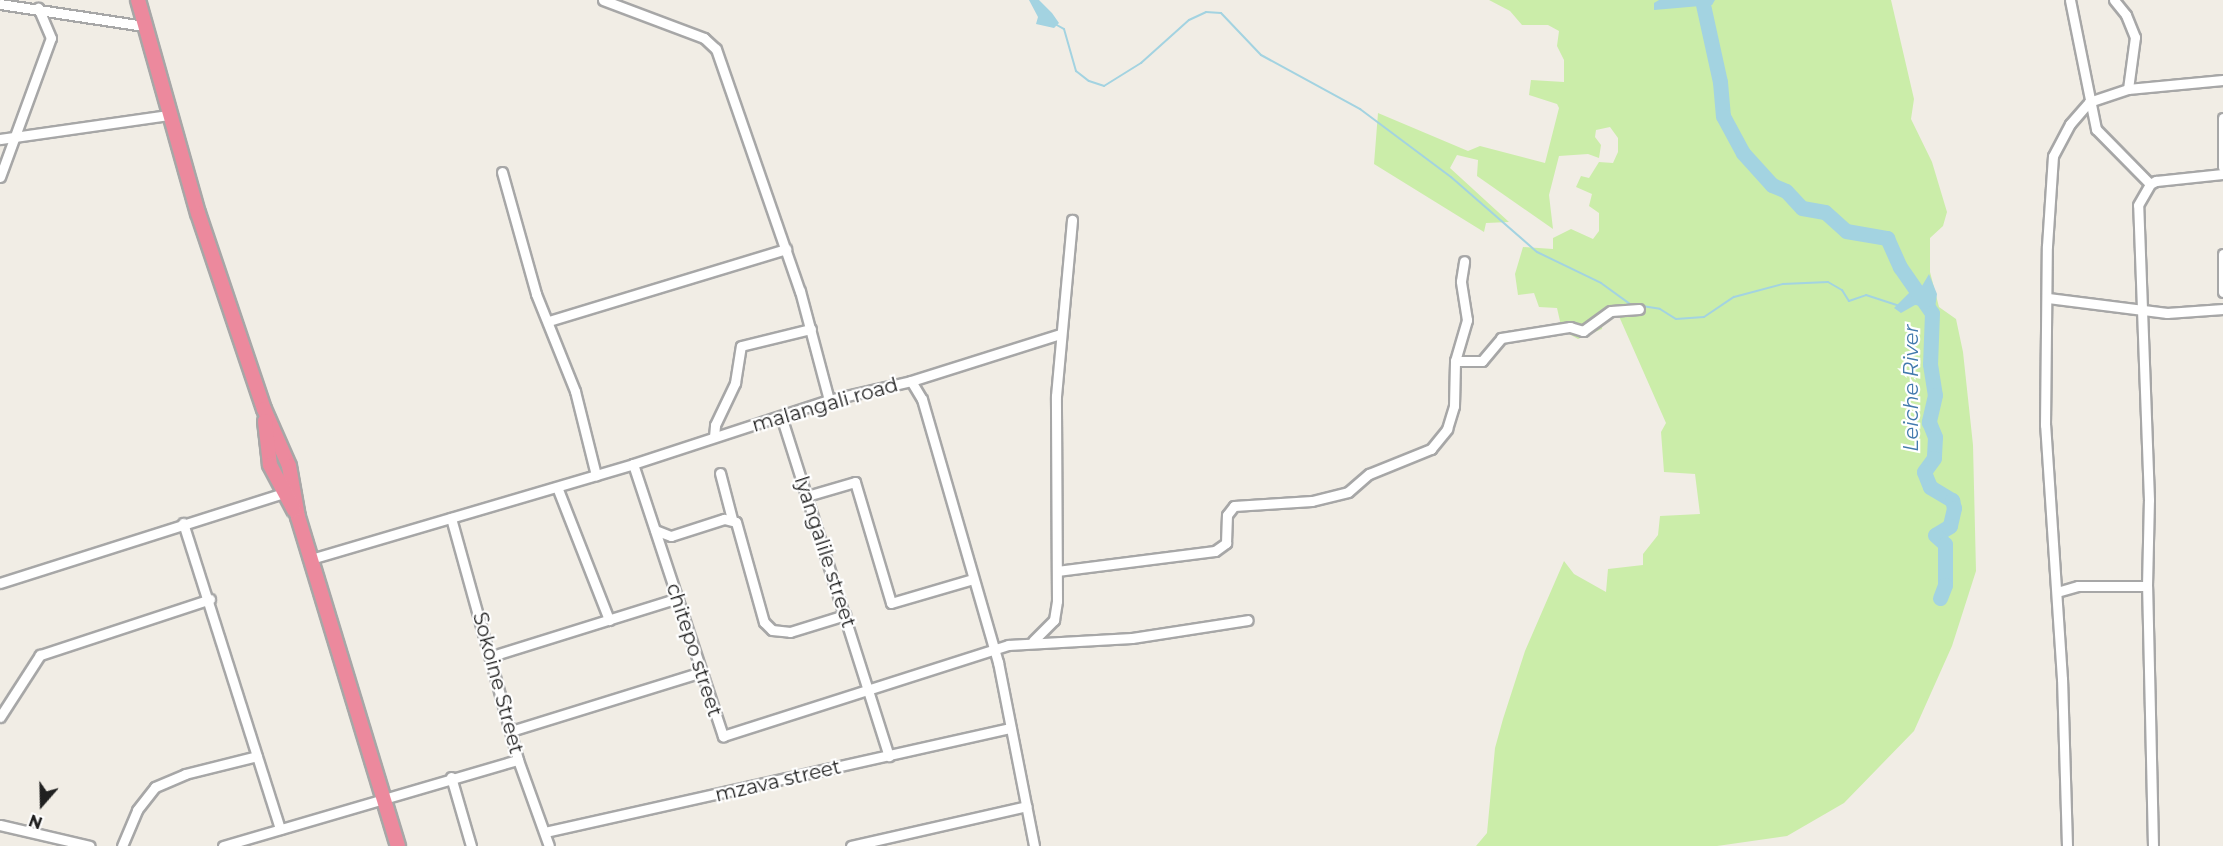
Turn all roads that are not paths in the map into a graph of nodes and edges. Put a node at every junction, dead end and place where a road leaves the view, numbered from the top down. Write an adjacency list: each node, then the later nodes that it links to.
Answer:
1 (138, 0): 7 (highway)
2 (603, 0): 21 (street)
3 (2070, 0): 10 (street)
4 (2114, 0): 9 (street)
5 (0, 4): 6 (street)
6 (38, 9): 7 (street); 13 (street)
7 (143, 26): 11 (highway)
8 (2223, 80): 9 (street)
9 (2128, 88): 10 (street)
10 (2089, 102): 19 (street); 25 (street)
11 (169, 116): 13 (street); 35 (highway)
12 (2223, 118): 15 (street)
13 (13, 138): 14 (street); 18 (street)
14 (0, 139)
15 (2223, 167)
16 (502, 172): 29 (street)
17 (2223, 174): 19 (street)
18 (0, 177)
19 (2150, 184): 26 (street)
20 (1072, 220): 31 (street)
21 (786, 249): 29 (street); 30 (street)
22 (2223, 254): 24 (street)
23 (1464, 261): 32 (street)
24 (2223, 292)
25 (2048, 298): 26 (street); 58 (street)
26 (2143, 308): 28 (street); 57 (street)
27 (1640, 309): 32 (street)
28 (2223, 309)
29 (549, 321): 43 (street)
30 (811, 328): 34 (street); 37 (street)
31 (1060, 334): 33 (street); 54 (street)
32 (1455, 361): 54 (street)
33 (911, 381): 34 (street, malangali road); 55 (street, malangali road)
34 (829, 400): 36 (street, malangali road)
35 (264, 409): 38 (highway); 39 (highway)
36 (781, 416): 37 (street, malangali road); 47 (street, lyangalile street)
37 (714, 437): 40 (street, malangali road)
38 (286, 456): 39 (highway); 41 (highway)
39 (270, 462): 44 (highway)
40 (633, 464): 43 (street, malangali road); 52 (street, chitepo street)
41 (290, 471): 44 (highway); 48 (highway)
42 (720, 472): 50 (street)
43 (596, 475): 45 (street, malangali road)
44 (275, 477): 46 (highway)
45 (557, 487): 49 (street, malangali road); 62 (street)
46 (284, 493): 48 (highway); 51 (street)
47 (807, 496): 55 (street); 61 (street, lyangalile street)
48 (298, 517): 53 (highway)
49 (451, 518): 53 (street, malangali road); 66 (street, Sokoine Street)
50 (732, 519): 52 (street); 61 (street)
51 (183, 523): 56 (street); 60 (street)
52 (655, 530): 59 (street, chitepo street)
53 (311, 559): 76 (highway)
54 (1057, 570): 64 (street)
55 (973, 579): 65 (street, malangali road)
56 (0, 583)
57 (2147, 586): 58 (street); 90 (street)
58 (2057, 592): 89 (street)
59 (678, 598): 62 (street); 67 (street, chitepo street)
60 (210, 599): 69 (street); 72 (street)
61 (845, 615): 68 (street, lyangalile street)
62 (609, 620): 66 (street)
63 (1248, 620): 64 (street, chitepo street)
64 (1033, 641): 65 (street, chitepo street)
65 (993, 649): 68 (street, chitepo street); 70 (street, malangali road)
66 (492, 656): 71 (street, Sokoine Street)
67 (702, 672): 68 (street, chitepo street); 71 (street)
68 (869, 687): 73 (street, lyangalile street)
69 (0, 717)
70 (1011, 728): 73 (street, mzava street); 77 (street, malangali road)
71 (511, 731): 74 (street, Sokoine Street)
72 (256, 756): 79 (street); 82 (street)
73 (889, 756): 80 (street, mzava street)
74 (518, 760): 75 (street); 80 (street, Sokoine Street)
75 (451, 777): 76 (street); 85 (street)
76 (385, 799): 79 (street); 84 (highway)
77 (1027, 806): 87 (street); 88 (street, malangali road)
78 (0, 825): 81 (street)
79 (280, 830): 83 (street)
80 (545, 832): 86 (street, Sokoine Street)
81 (90, 846)
82 (122, 846)
83 (223, 846)
84 (399, 846)
85 (471, 846)
86 (549, 846)
87 (851, 846)
88 (1035, 846)
89 (2067, 846)
90 (2153, 846)

